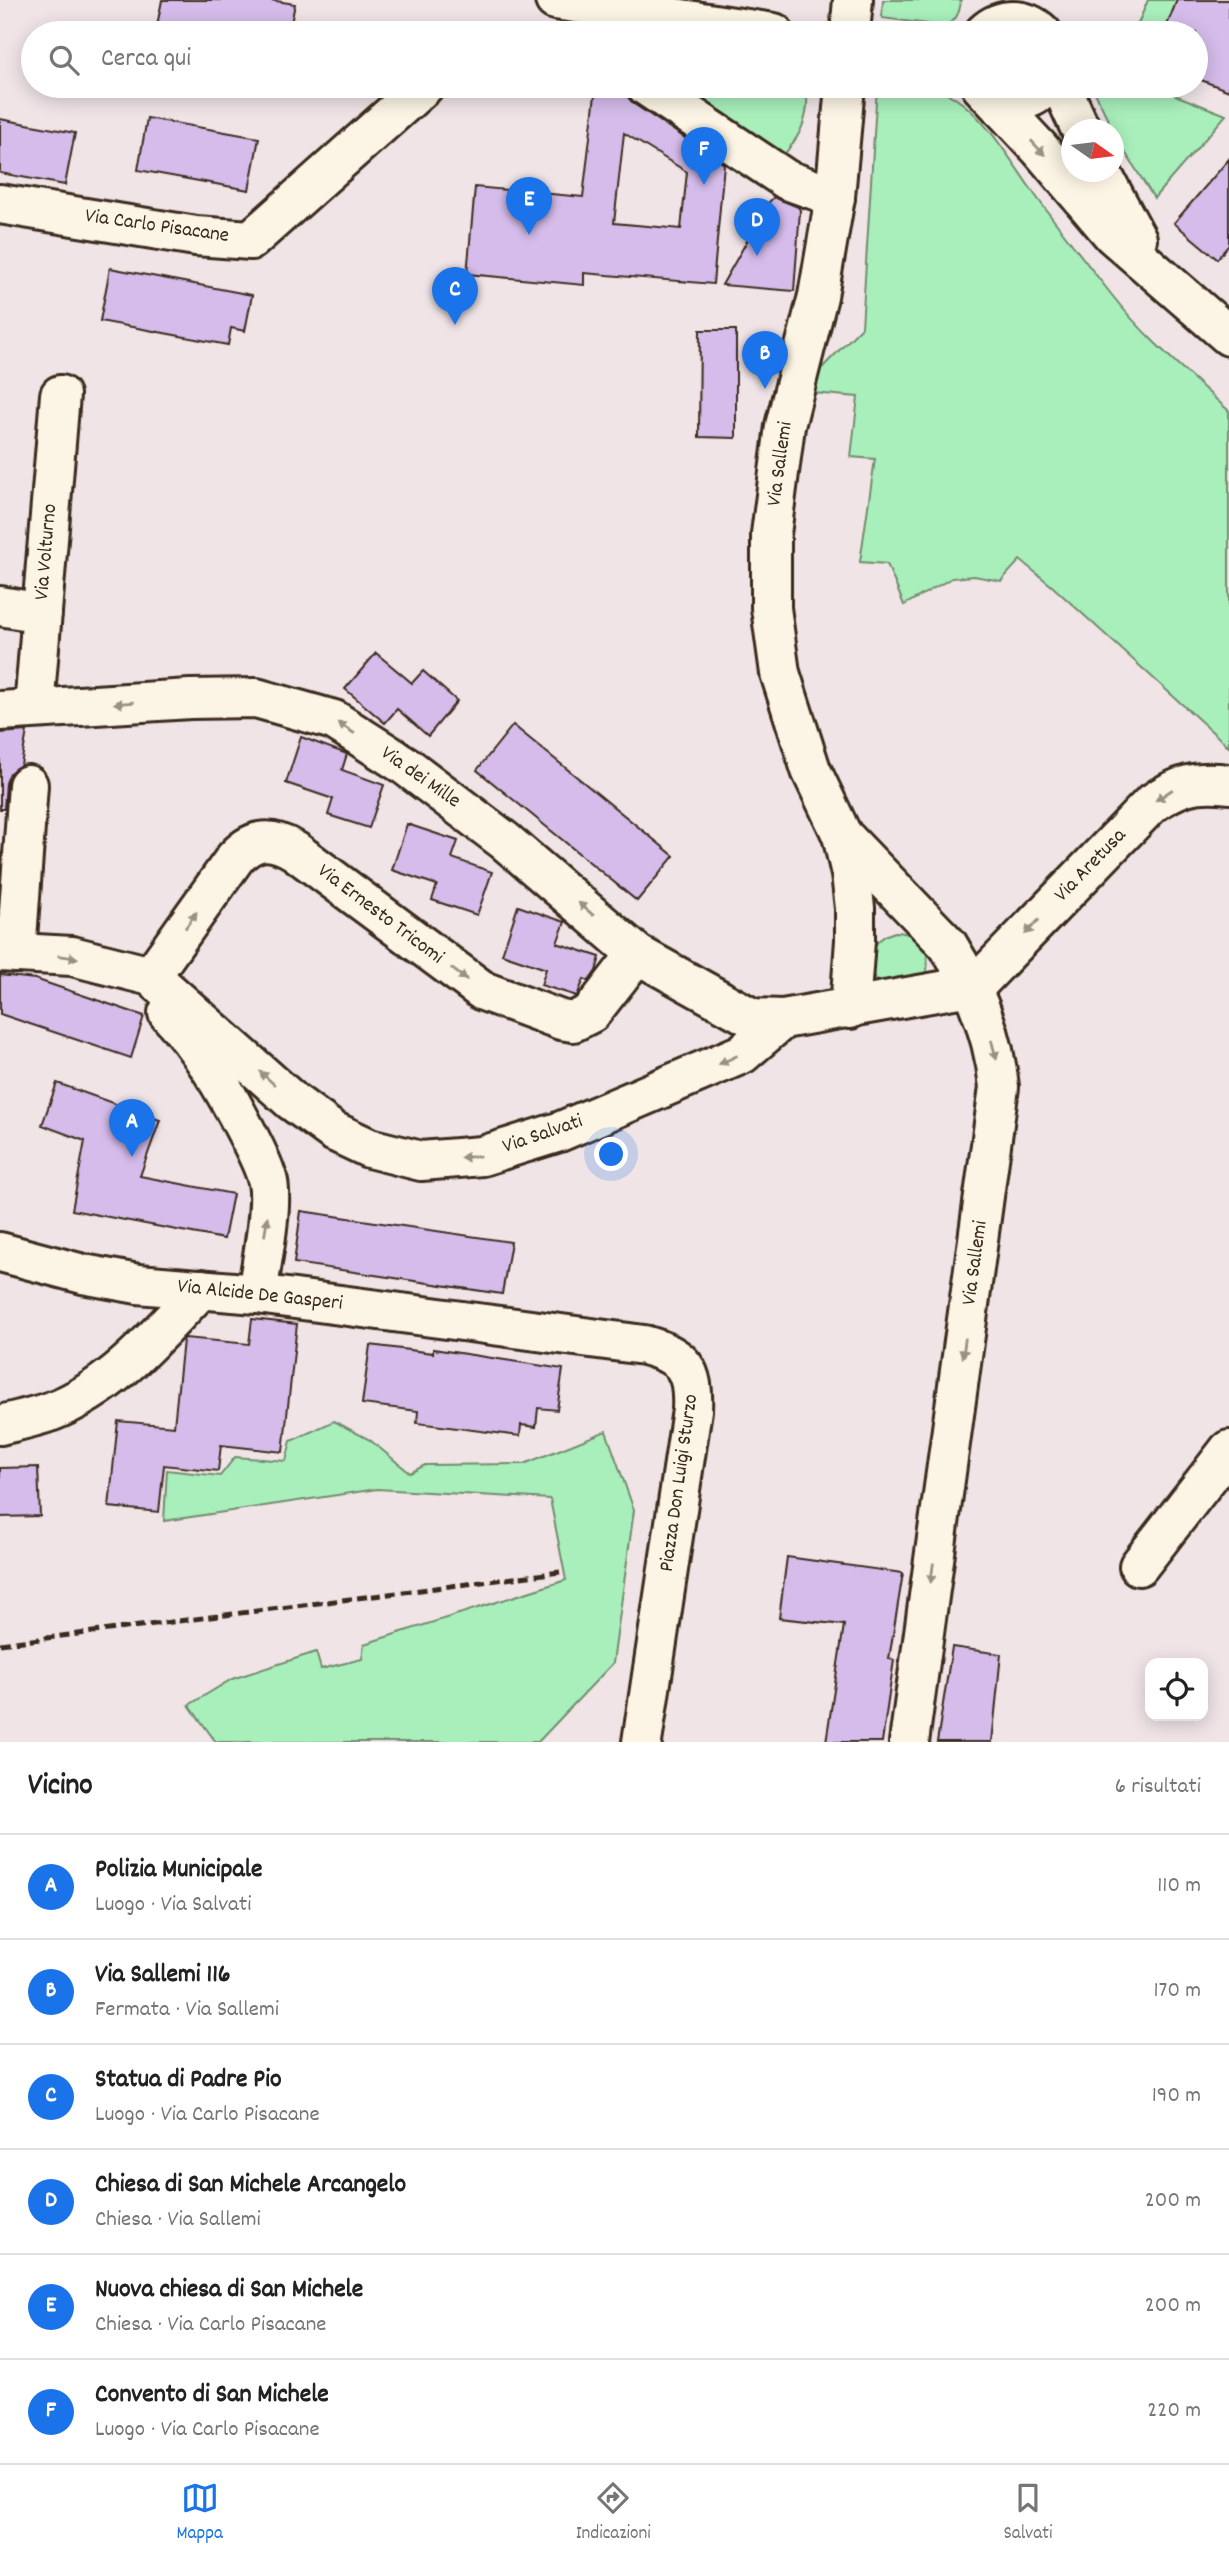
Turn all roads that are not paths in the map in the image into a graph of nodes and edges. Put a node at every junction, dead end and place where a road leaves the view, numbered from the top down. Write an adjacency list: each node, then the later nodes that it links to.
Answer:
1 (555, 0): 5 (street)
2 (853, 0): 7 (street)
3 (988, 0): 8 (street)
4 (1041, 0): 9 (street)
5 (659, 8): 6 (street)
6 (719, 21)
7 (851, 21)
8 (984, 21)
9 (1043, 21)
10 (411, 98): 20 (street, Via Carlo Pisacane)
11 (664, 98): 19 (street)
12 (844, 98): 19 (street, Via Sallemi)
13 (993, 98): 21 (street, one-way to 21)
14 (999, 98): 15 (street)
15 (1031, 98)
16 (1066, 98): 17 (street)
17 (1076, 119)
18 (1106, 182): 21 (street)
19 (835, 197): 29 (street, Via Sallemi)
20 (0, 204)
21 (1153, 272): 22 (street)
22 (1226, 328)
23 (60, 396): 25 (street, Via Volturno)
24 (0, 606): 25 (street)
25 (42, 613): 26 (street, Via Volturno)
26 (17, 709): 33 (street, Via dei Mille, one-way to 26)
27 (1229, 784): 35 (street, Via Aretusa, one-way to 35)
28 (28, 785): 32 (street)
29 (842, 835): 30 (street, Via Sallemi); 31 (street, Via Sallemi)
30 (924, 919): 31 (street); 35 (street, Via Sallemi)
31 (855, 940): 36 (street, Via Sallemi)
32 (8, 952): 34 (street, Via Salvati, one-way to 34)
33 (637, 954): 34 (street, Via Ernesto Tricomi, one-way to 33); 37 (street, Via dei Mille)
34 (151, 976): 37 (street, Via Salvati, one-way to 34); 40 (street, one-way to 34)
35 (970, 986): 36 (street); 46 (street, Via Sallemi, one-way to 46)
36 (850, 1009): 37 (street)
37 (783, 1019)
38 (0, 1252): 39 (street, Via Alcide De Gasperi)
39 (201, 1289): 40 (street, Via Alcide De Gasperi); 42 (street)
40 (257, 1294): 41 (street, Via Alcide De Gasperi)
41 (522, 1329): 45 (street, Piazza Don Luigi Sturzo)
42 (0, 1425)
43 (1229, 1450): 44 (street)
44 (1139, 1566)
45 (642, 1742)
46 (909, 1742)

